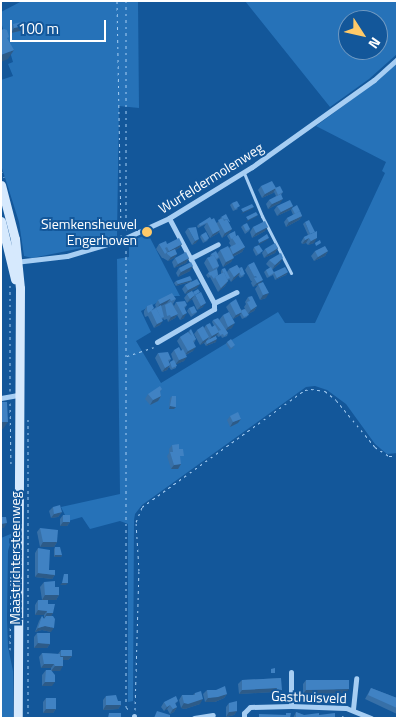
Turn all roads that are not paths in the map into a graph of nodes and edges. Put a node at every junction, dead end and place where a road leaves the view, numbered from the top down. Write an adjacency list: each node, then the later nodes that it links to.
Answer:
1 (397, 59): 2 (street, Wurfeldermolenweg)
2 (244, 173): 4 (street, Wurfeldermolenweg); 9 (lane)
3 (1, 185): 5 (main road, Maastrichtersteenweg)
4 (169, 218): 7 (street); 8 (street, Wurfeldermolenweg)
5 (4, 219): 8 (main road, Maastrichtersteenweg)
6 (218, 244): 7 (street)
7 (191, 258): 11 (street)
8 (16, 262): 13 (main road, Maastrichtersteenweg)
9 (291, 273)
10 (237, 292): 11 (street)
11 (214, 303): 12 (street)
12 (158, 342)
13 (14, 395): 14 (street); 20 (main road, Maastrichtersteenweg)
14 (1, 398)
15 (291, 672): 17 (street)
16 (356, 678): 18 (street)
17 (291, 706): 18 (street, Gasthuisveld); 22 (street, Gasthuisveld)
18 (353, 709): 23 (street, Gasthuisveld)
19 (213, 715): 21 (street)
20 (18, 718)
21 (194, 718)
22 (244, 718)
23 (371, 718)

